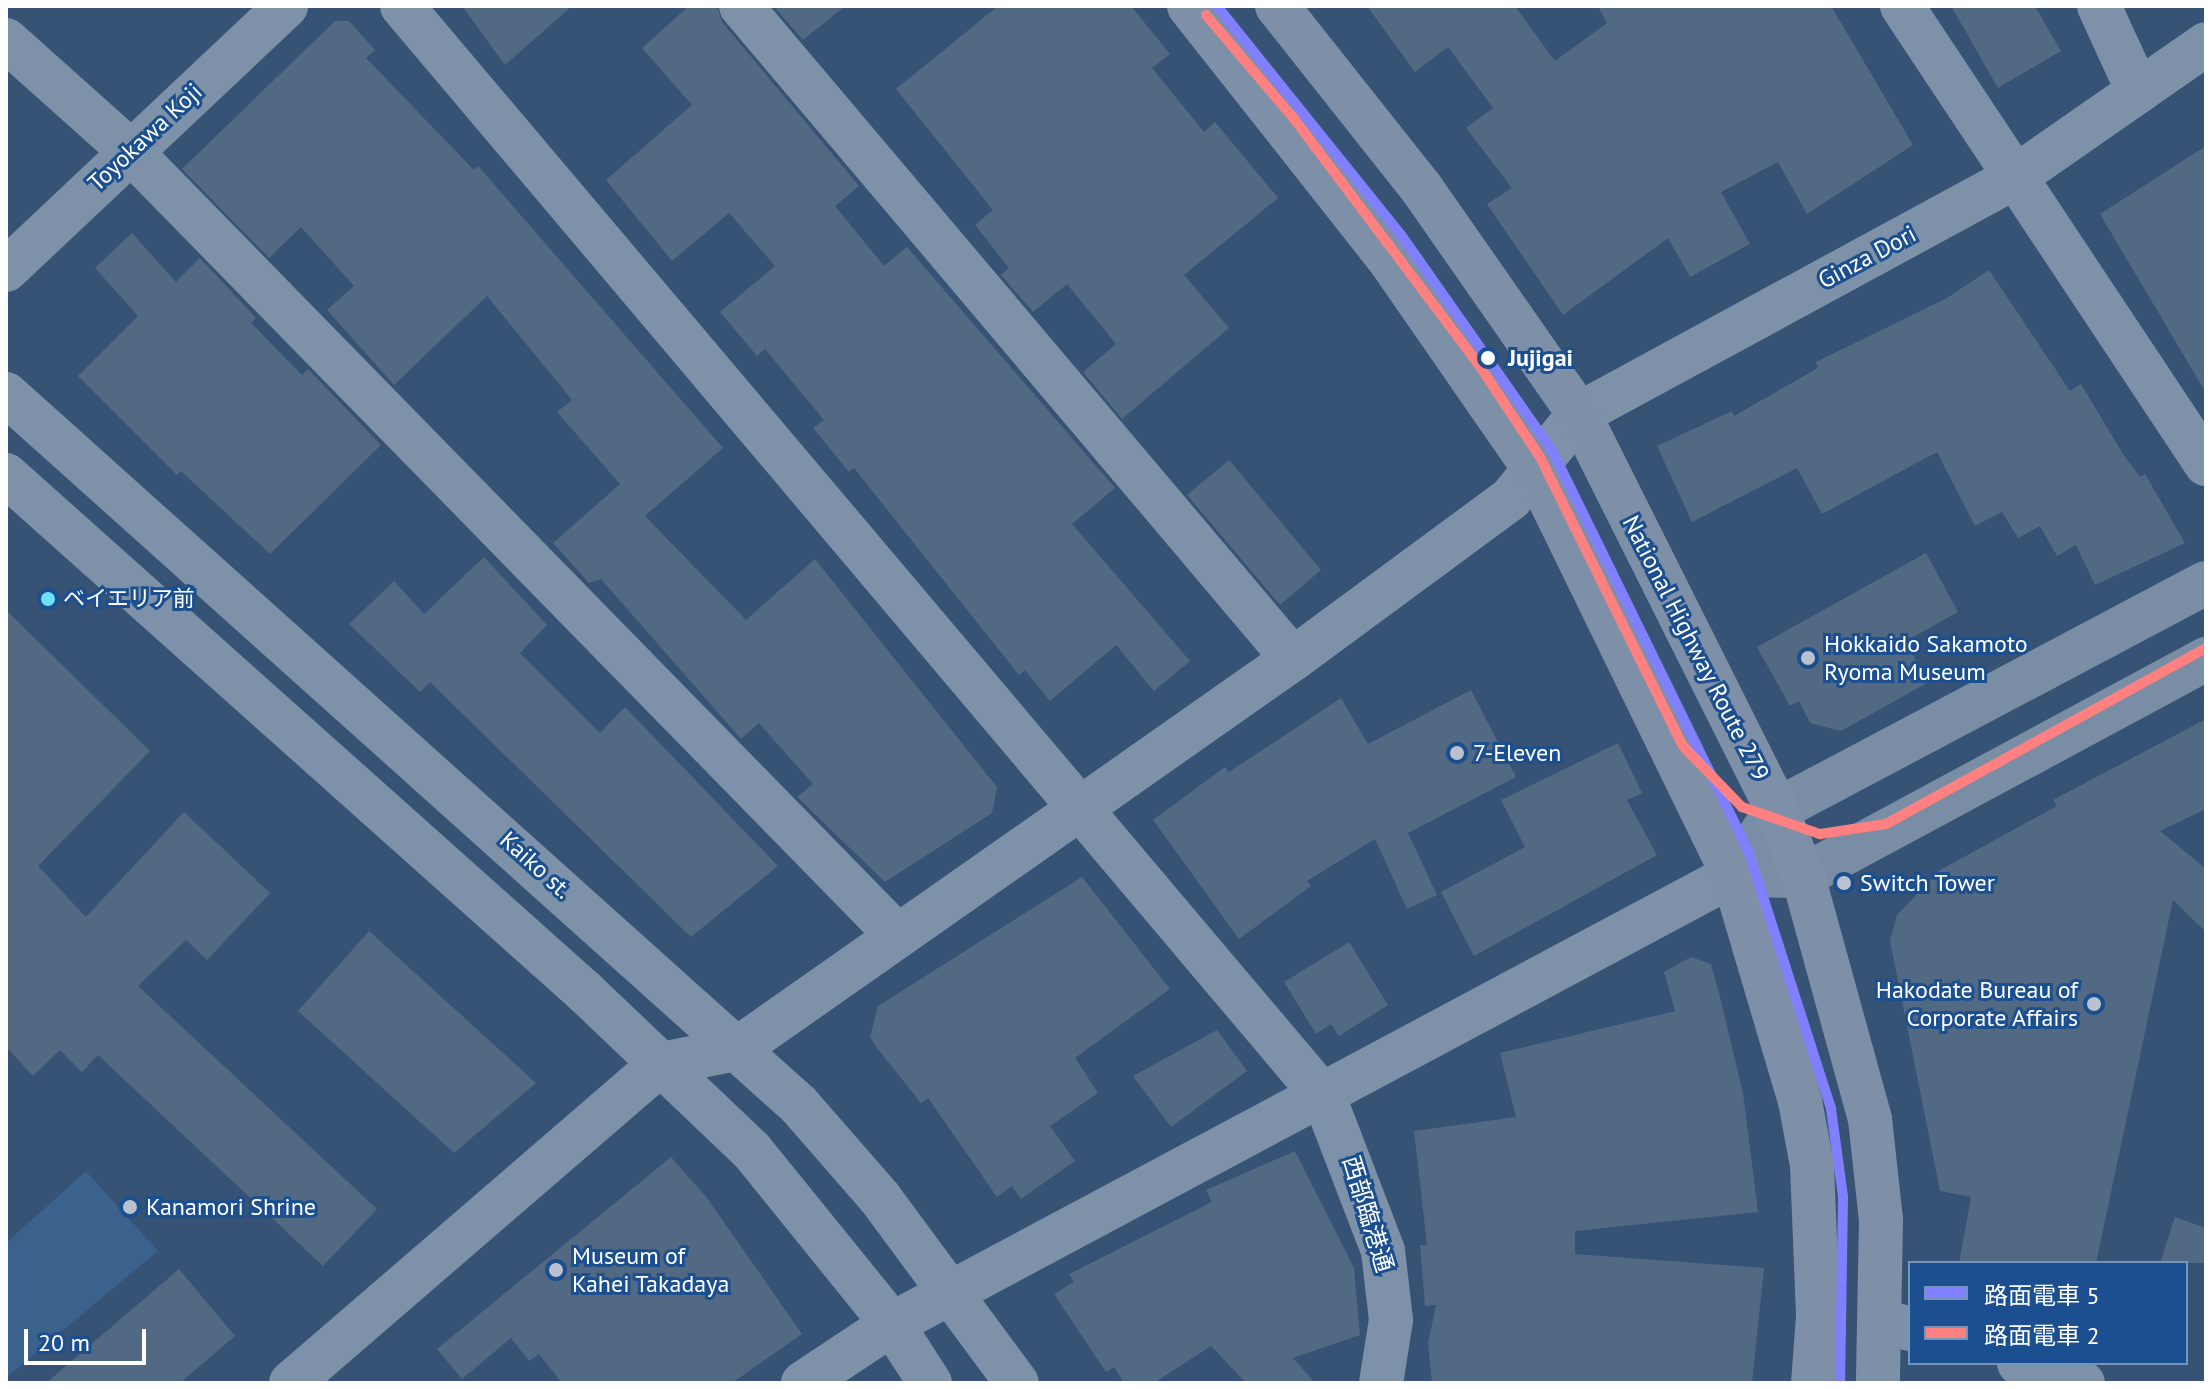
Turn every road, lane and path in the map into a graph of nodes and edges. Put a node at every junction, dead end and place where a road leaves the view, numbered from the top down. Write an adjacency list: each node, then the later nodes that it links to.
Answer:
1 (286, 6): 11 (street, Toyokawa Koji)
2 (402, 6): 22 (street, 西部臨港通)
3 (741, 6): 20 (street)
4 (1189, 6): 17 (highway)
5 (1277, 6): 15 (highway, National Highway Route 279)
6 (1902, 6): 12 (street)
7 (2099, 6): 10 (street)
8 (6, 40): 11 (street)
9 (2206, 44): 10 (street, Ginza Dori)
10 (2138, 91): 12 (street, Ginza Dori)
11 (129, 150): 13 (street, Toyokawa Koji); 26 (street)
12 (2012, 179): 15 (street, Ginza Dori); 16 (street)
13 (6, 270)
14 (6, 394): 27 (street, Kaiko st.)
15 (1579, 414): 17 (street, Ginza Dori); 23 (highway, National Highway Route 279)
16 (2206, 464)
17 (1537, 473): 20 (street, Ginza Dori); 24 (highway)
18 (6, 475): 28 (street)
19 (2206, 583): 23 (main road)
20 (1293, 659): 22 (street, Ginza Dori)
21 (2206, 659): 25 (main road)
22 (1078, 808): 26 (street, Ginza Dori); 29 (street, 西部臨港通)
23 (1777, 810): 24 (main road); 25 (highway, National Highway Route 279)
24 (1733, 875): 25 (main road); 29 (street); 39 (highway)
25 (1803, 876): 32 (highway, National Highway Route 279)
26 (897, 935): 27 (street, Ginza Dori)
27 (737, 1049): 28 (street); 30 (street, Kaiko st.)
28 (661, 1064): 31 (street); 34 (street)
29 (1324, 1097): 30 (street); 38 (street, 西部臨港通)
30 (954, 1292): 31 (street); 37 (street, Kaiko st.)
31 (892, 1324): 35 (street); 36 (street)
32 (1895, 1325): 40 (highway, National Highway Route 279)
33 (2025, 1365): 41 (street)
34 (291, 1383)
35 (803, 1383)
36 (930, 1383)
37 (1017, 1383)
38 (1381, 1383)
39 (1813, 1383)
40 (1878, 1383)
41 (2083, 1383)

